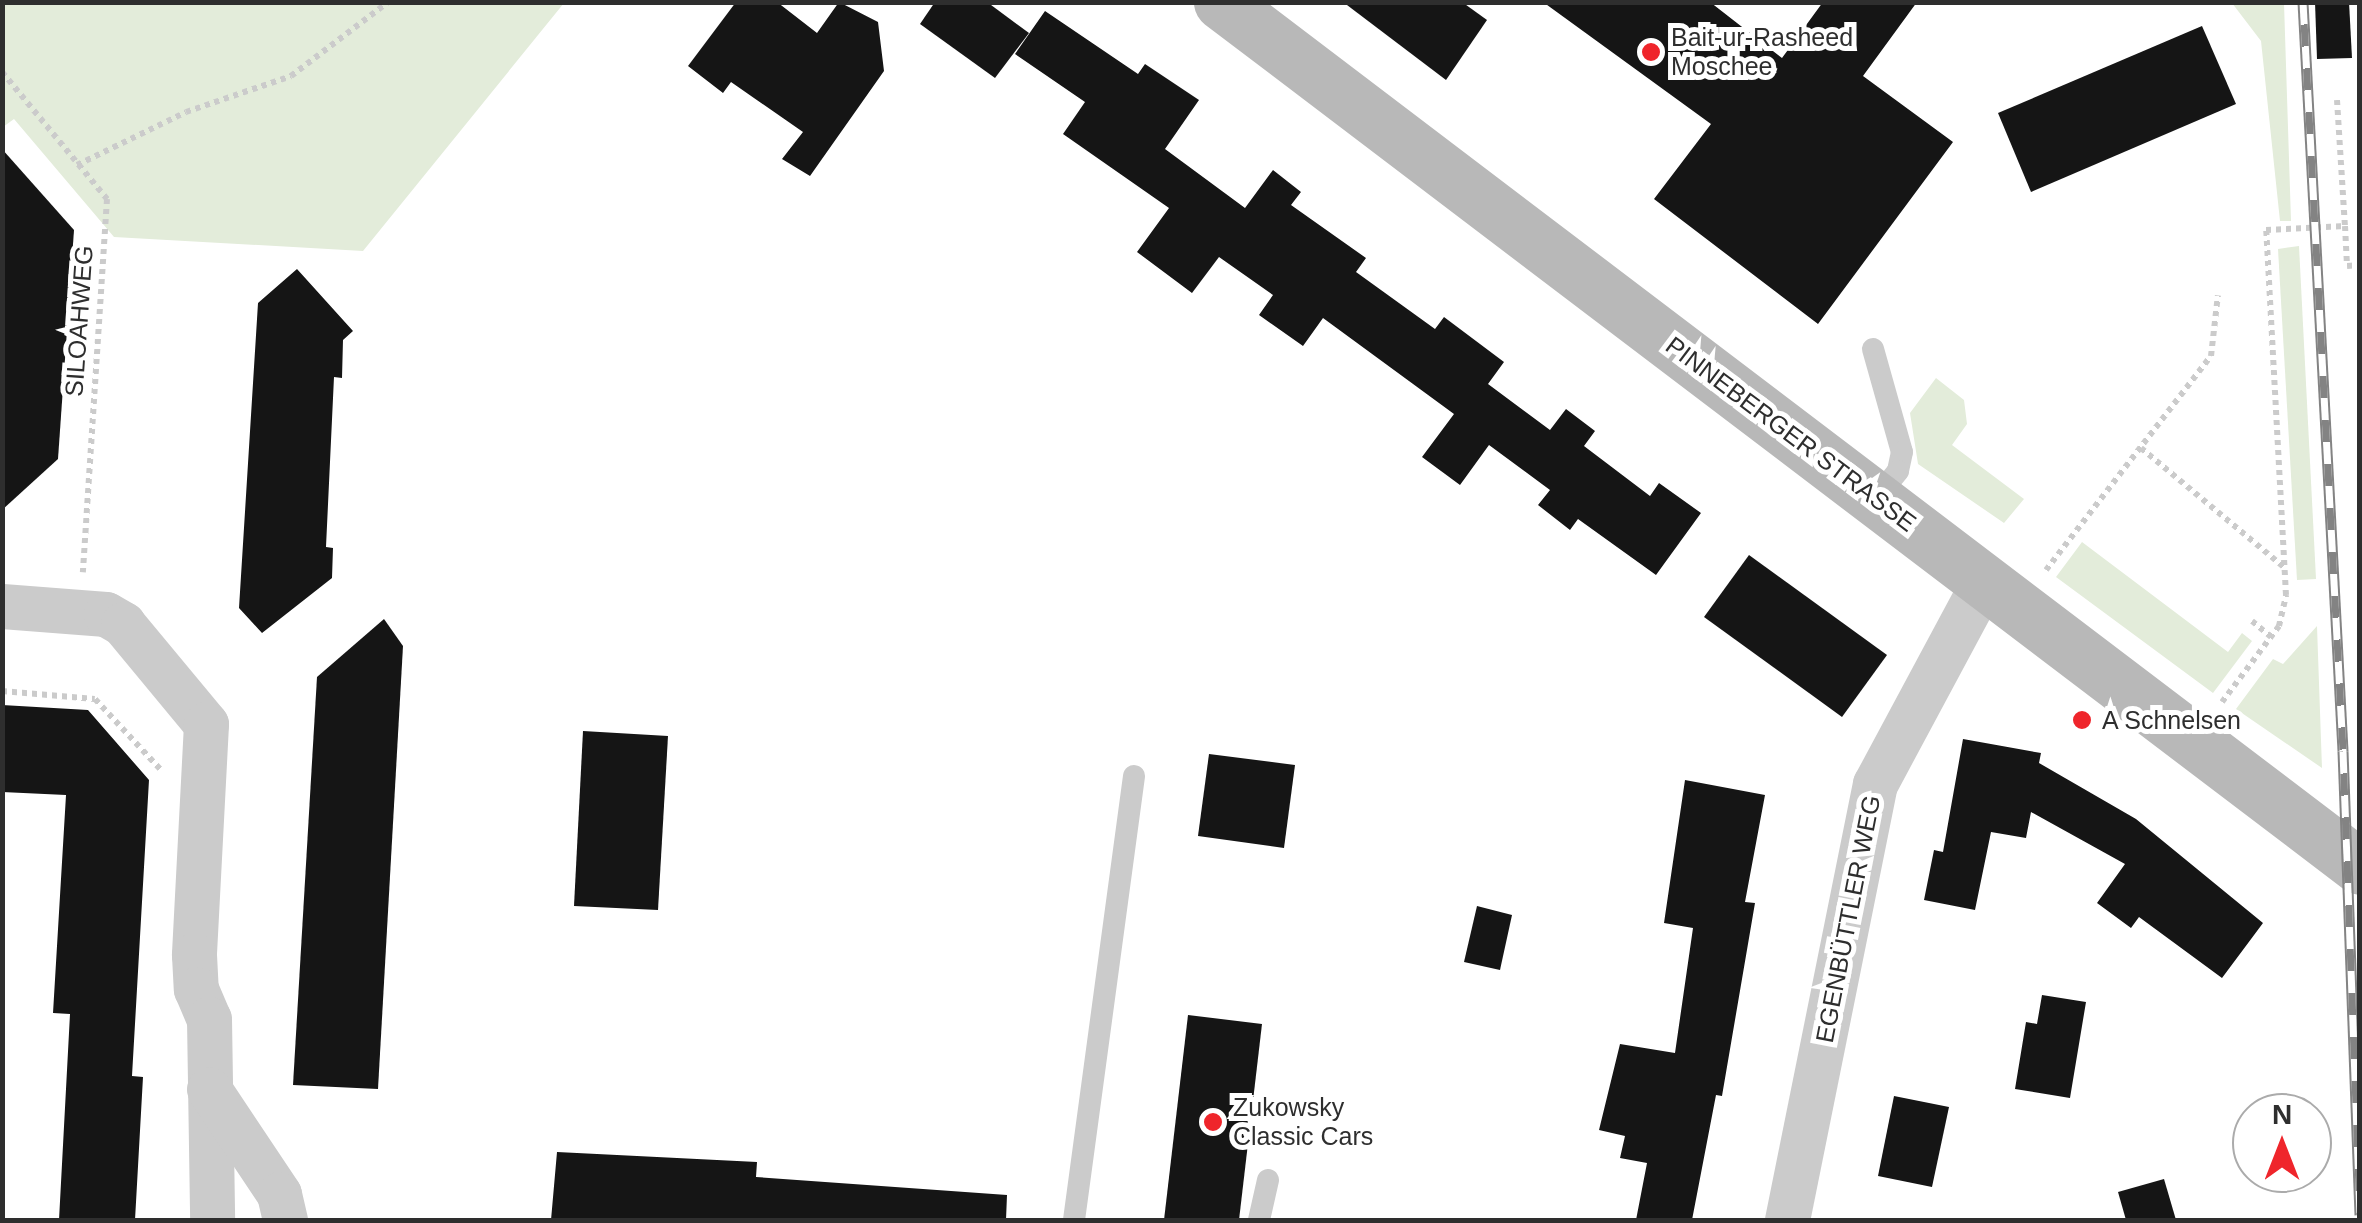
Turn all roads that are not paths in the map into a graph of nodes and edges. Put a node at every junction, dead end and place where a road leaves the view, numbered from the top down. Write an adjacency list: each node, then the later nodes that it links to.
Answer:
1 (1221, 2): 3 (main road, PINNEBERGER STRASSE)
2 (1874, 349): 3 (lane)
3 (1876, 499): 4 (main road, PINNEBERGER STRASSE)
4 (2001, 594): 7 (main road, PINNEBERGER STRASSE); 14 (street, EGENBÜTTLER WEG)
5 (2, 606): 8 (street)
6 (1134, 776): 12 (lane)
7 (2360, 867)
8 (209, 1089): 10 (street); 11 (street)
9 (1268, 1180): 13 (lane)
10 (212, 1220)
11 (285, 1220)
12 (1074, 1220)
13 (1260, 1220)
14 (1787, 1220)

